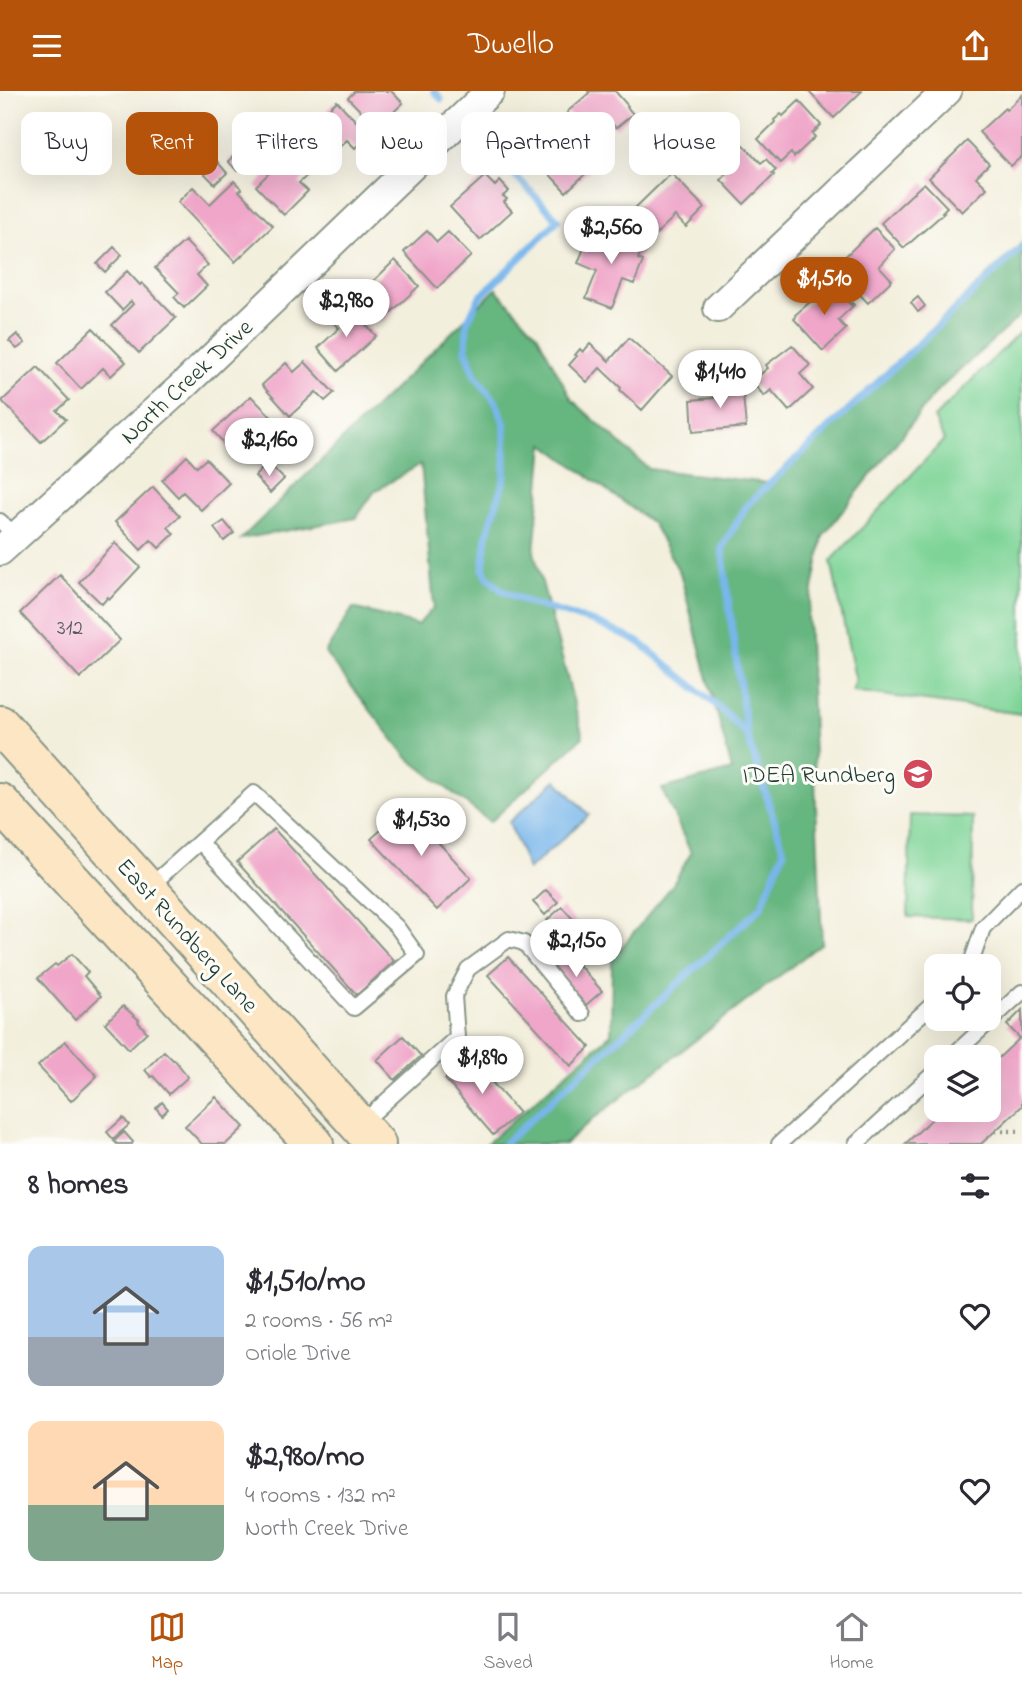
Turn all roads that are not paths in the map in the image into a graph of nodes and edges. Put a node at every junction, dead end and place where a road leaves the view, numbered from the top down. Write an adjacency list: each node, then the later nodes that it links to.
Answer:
1 (490, 91): 4 (street, North Creek Drive)
2 (947, 91): 3 (street)
3 (718, 307)
4 (5, 536)
5 (0, 725): 8 (main road, East Rundberg Lane)
6 (0, 803): 10 (main road, East Rundberg Lane)
7 (200, 842): 7 (lane); 8 (lane)
8 (147, 888): 10 (main road); 17 (main road, East Rundberg Lane)
9 (1022, 888): 11 (lane)
10 (109, 922): 18 (main road, East Rundberg Lane)
11 (974, 954)
12 (1022, 992): 15 (lane)
13 (924, 1012): 19 (lane)
14 (582, 1014): 17 (lane)
15 (964, 1045)
16 (924, 1082): 20 (lane)
17 (368, 1135)
18 (314, 1144)
19 (779, 1144)
20 (856, 1144)

